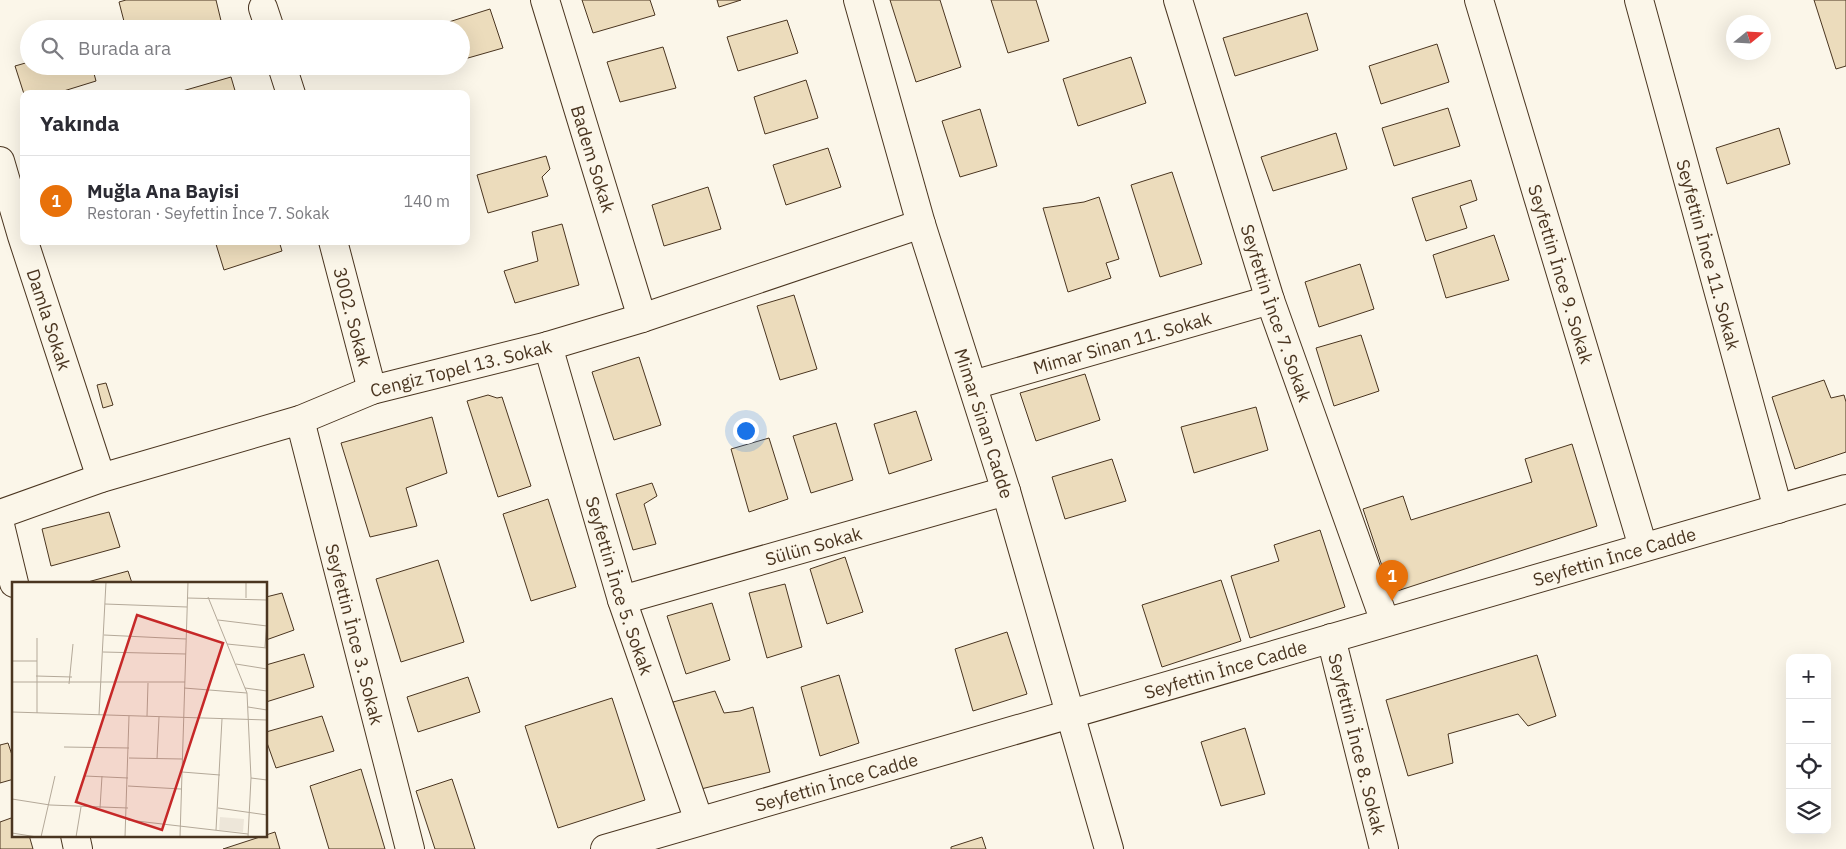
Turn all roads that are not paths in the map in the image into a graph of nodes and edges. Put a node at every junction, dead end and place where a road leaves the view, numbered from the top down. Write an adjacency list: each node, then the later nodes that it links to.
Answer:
1 (545, 0): 14 (street, Badem Sokak)
2 (858, 0): 9 (street, Mimar Sinan Cadde)
3 (1178, 0): 13 (street, Seyfettin İnce 7. Sokak)
4 (1479, 0): 25 (street, Seyfettin İnce 9. Sokak)
5 (1639, 0): 22 (street, Seyfettin İnce 11. Sokak)
6 (285, 75): 7 (street)
7 (290, 90)
8 (0, 161): 10 (street, Damla Sokak)
9 (921, 224): 14 (street, Cengiz Topel 13. Sokak); 16 (street, Mimar Sinan Cadde)
10 (20, 226)
11 (26, 245): 19 (street, Damla Sokak)
12 (334, 245): 17 (street, 3002. Sokak)
13 (1270, 300): 16 (street, Mimar Sinan 11. Sokak); 28 (street, Seyfettin İnce 7. Sokak)
14 (642, 318): 15 (street, Cengiz Topel 13. Sokak)
15 (548, 346): 17 (street, Cengiz Topel 13. Sokak); 27 (street, Seyfettin İnce 5. Sokak)
16 (973, 385): 21 (street, Mimar Sinan Cadde)
17 (372, 390): 18 (street, Cengiz Topel 13. Sokak)
18 (300, 420): 19 (street, Cengiz Topel 13. Sokak); 34 (street, Seyfettin İnce 3. Sokak)
19 (101, 478): 23 (street, Cengiz Topel 13. Sokak)
20 (1846, 489): 22 (street, Seyfettin İnce Cadde)
21 (1006, 491): 27 (street, Sülün Sokak); 30 (street, Mimar Sinan Cadde)
22 (1778, 509): 25 (street, Seyfettin İnce Cadde)
23 (0, 514)
24 (0, 525): 26 (street)
25 (1643, 548): 28 (street, Seyfettin İnce Cadde)
26 (14, 582)
27 (622, 600): 31 (street, Seyfettin İnce 5. Sokak)
28 (1385, 622): 29 (street, Seyfettin İnce Cadde)
29 (1331, 638): 30 (street, Seyfettin İnce Cadde); 37 (street, Seyfettin İnce 8. Sokak)
30 (1070, 714): 31 (street, Seyfettin İnce Cadde); 36 (street, Mimar Sinan Cadde)
31 (699, 821): 35 (street, Seyfettin İnce Cadde)
32 (75, 836): 33 (street)
33 (78, 849)
34 (410, 849)
35 (604, 849)
36 (1109, 849)
37 (1384, 849)

